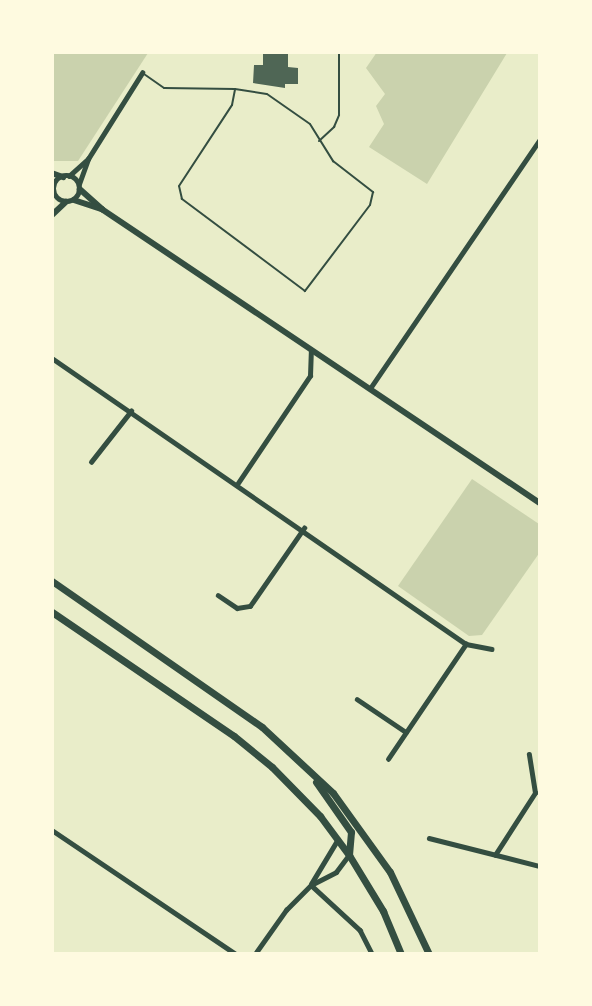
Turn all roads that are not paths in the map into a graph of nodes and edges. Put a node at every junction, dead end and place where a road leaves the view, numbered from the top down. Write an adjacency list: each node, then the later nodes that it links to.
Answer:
1 (339, 52): 5 (lane)
2 (142, 73): 3 (lane); 6 (street)
3 (235, 89): 5 (lane); 5 (lane)
4 (540, 139): 18 (street)
5 (319, 142)
6 (88, 159): 8 (street); 10 (street)
7 (52, 173): 8 (street)
8 (66, 176): 9 (street); 10 (street)
9 (53, 186): 11 (street)
10 (79, 186): 12 (street); 14 (street)
11 (54, 197): 13 (street)
12 (74, 200): 13 (street); 14 (street)
13 (66, 202): 15 (street)
14 (102, 210): 16 (street)
15 (52, 215)
16 (311, 350): 18 (street); 21 (street)
17 (52, 358): 19 (street)
18 (371, 387): 22 (street)
19 (131, 411): 20 (street); 21 (street)
20 (91, 462)
21 (238, 484): 23 (street)
22 (540, 503)
23 (304, 528): 25 (street); 27 (street)
24 (52, 581): 33 (highway)
25 (218, 595)
26 (52, 612): 36 (highway)
27 (466, 644): 28 (street); 30 (street)
28 (492, 649)
29 (357, 699): 30 (street)
30 (406, 732): 32 (street)
31 (529, 754): 38 (street)
32 (388, 759)
33 (300, 762): 37 (highway); 45 (highway)
34 (52, 830): 41 (street)
35 (429, 838): 38 (street)
36 (338, 839): 37 (highway); 40 (street)
37 (349, 855): 40 (street); 44 (highway)
38 (495, 855): 39 (street)
39 (540, 866)
40 (311, 885): 42 (street); 43 (street)
41 (236, 954)
42 (255, 954)
43 (372, 954)
44 (402, 954)
45 (429, 954)

